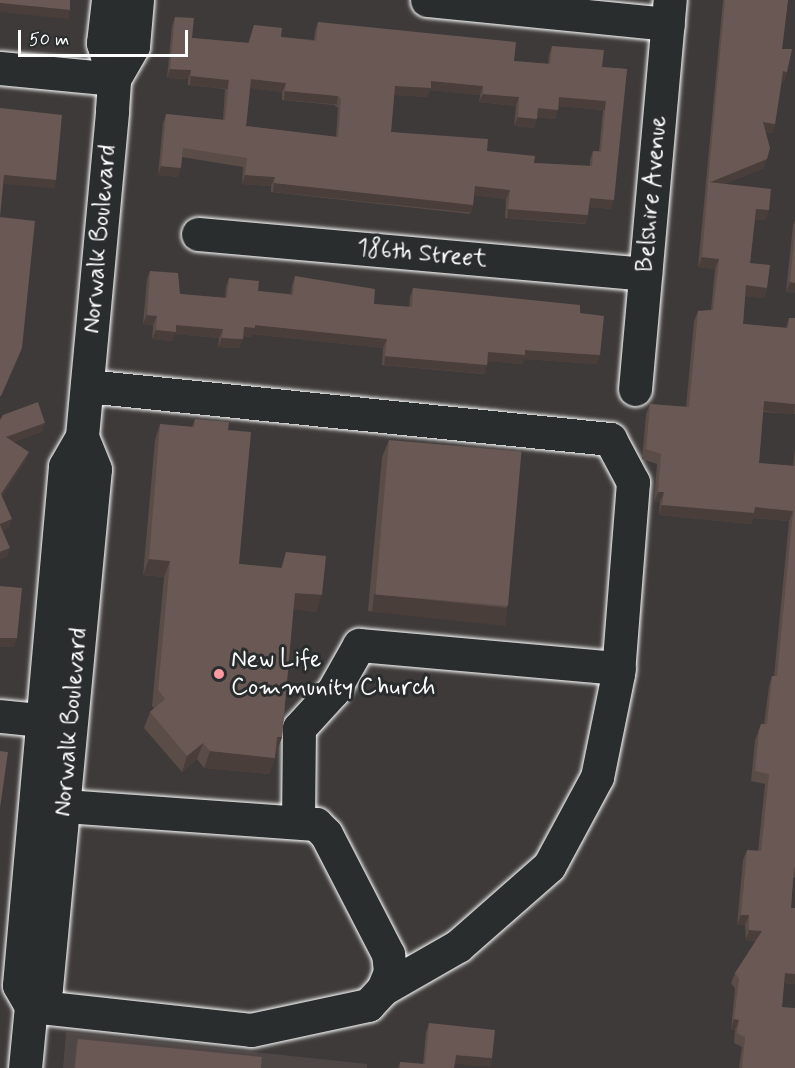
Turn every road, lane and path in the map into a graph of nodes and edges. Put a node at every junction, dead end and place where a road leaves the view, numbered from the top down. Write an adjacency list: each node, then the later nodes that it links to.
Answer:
1 (108, 0): 6 (main road, Norwalk Boulevard)
2 (137, 0): 6 (main road, Norwalk Boulevard)
3 (427, 0): 4 (main road)
4 (669, 12): 8 (main road, Belshire Avenue)
5 (0, 68): 6 (main road)
6 (114, 79): 9 (main road, Norwalk Boulevard)
7 (198, 234): 8 (main road, 186th Street)
8 (645, 274): 10 (main road, Belshire Avenue)
9 (87, 386): 11 (main road); 13 (main road, Norwalk Boulevard)
10 (635, 389)
11 (619, 668): 15 (main road); 16 (main road)
12 (0, 716): 13 (main road)
13 (56, 722): 14 (main road, Norwalk Boulevard); 17 (main road, Norwalk Boulevard)
14 (64, 806): 15 (main road); 17 (main road, Norwalk Boulevard)
15 (298, 822): 16 (main road)
16 (383, 989): 17 (main road)
17 (31, 1006): 18 (main road, Norwalk Boulevard)
18 (25, 1068)

